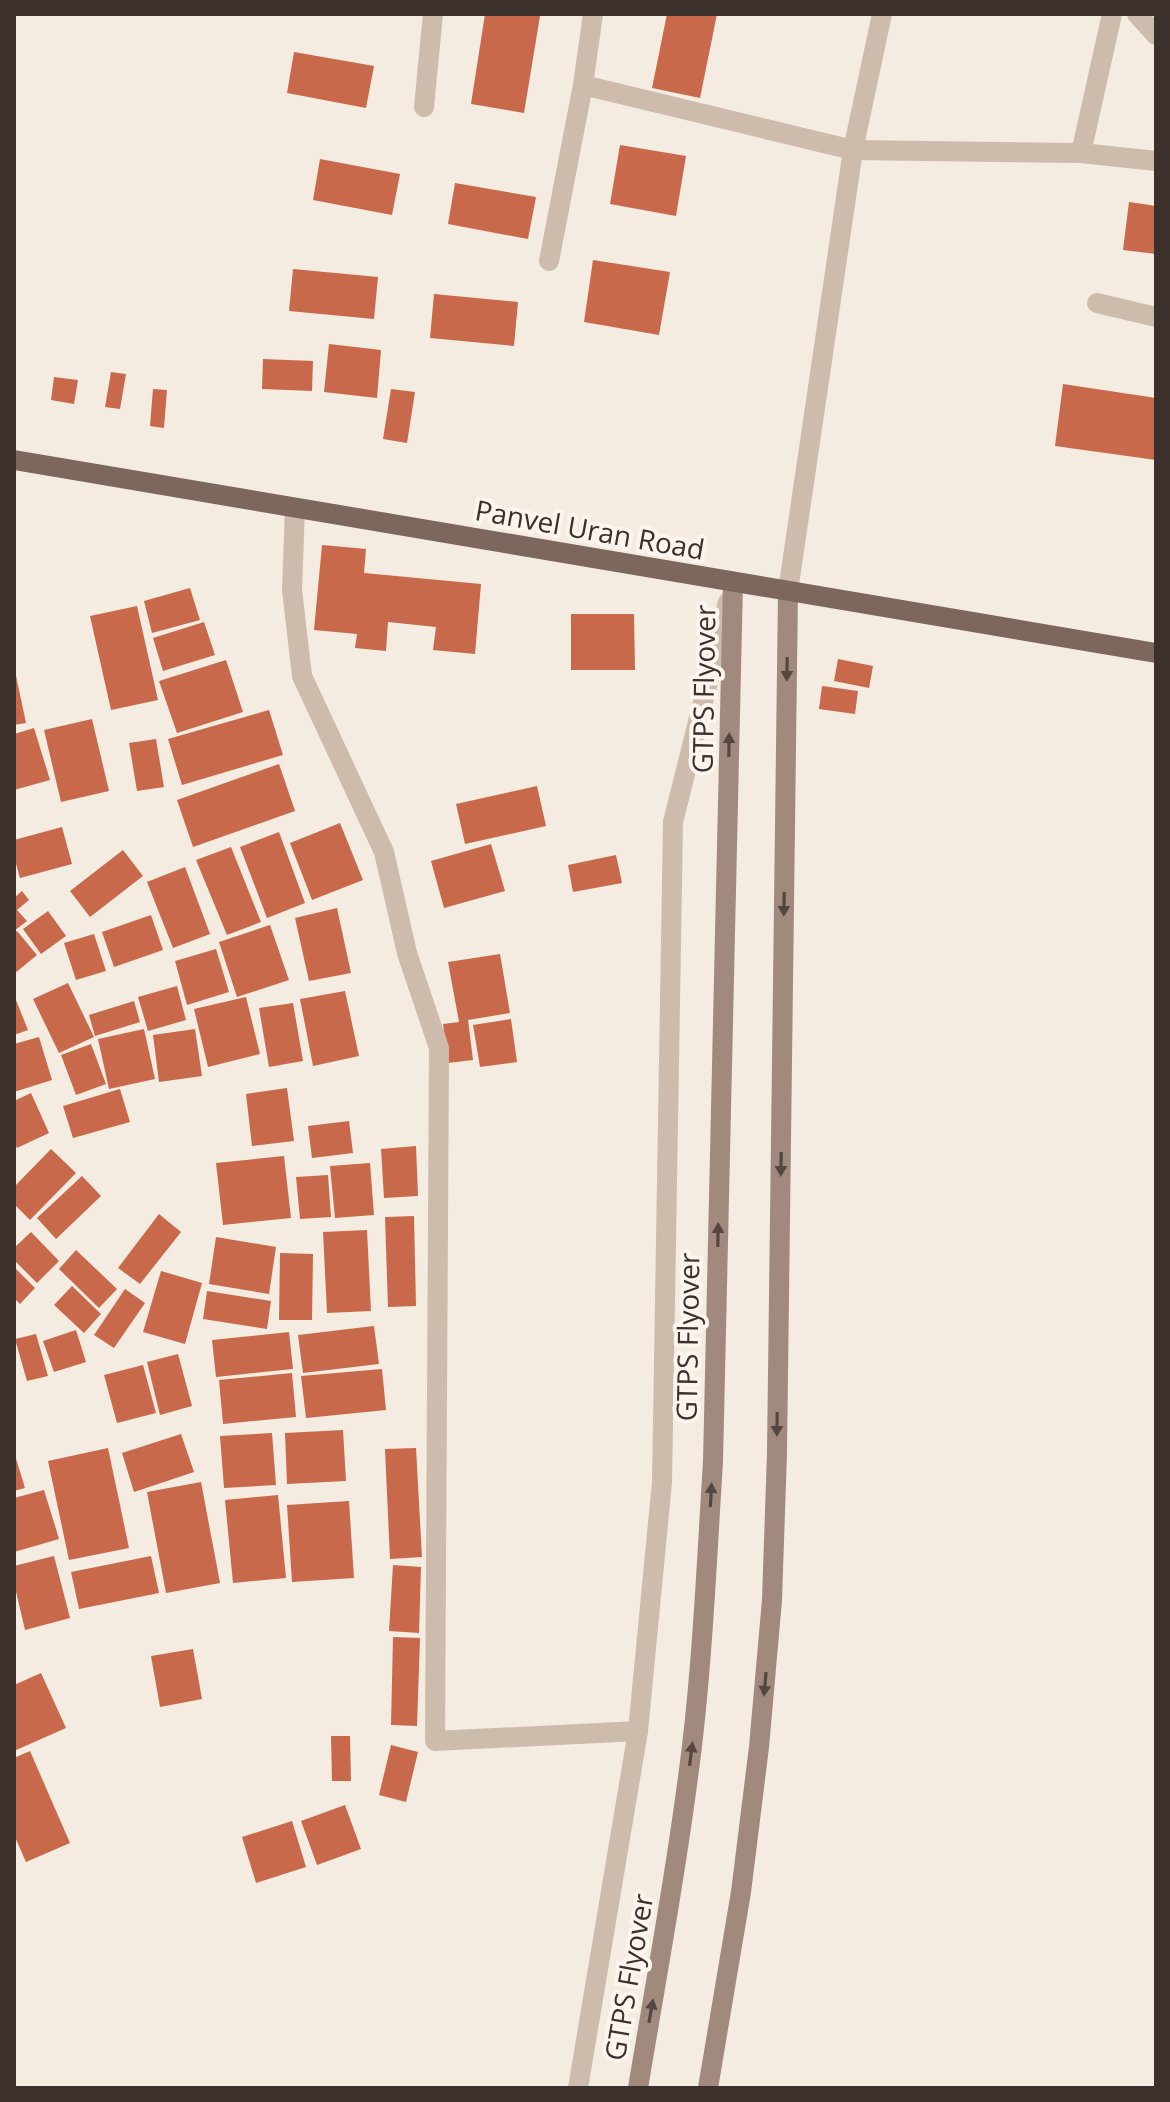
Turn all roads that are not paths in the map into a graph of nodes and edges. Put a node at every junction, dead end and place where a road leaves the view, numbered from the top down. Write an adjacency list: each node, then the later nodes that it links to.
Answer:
1 (433, 14): 8 (street)
2 (593, 14): 7 (street)
3 (882, 14): 9 (street)
4 (1112, 14): 10 (street)
5 (1137, 14): 6 (street)
6 (1156, 35)
7 (583, 85): 9 (street); 12 (street)
8 (424, 107)
9 (853, 150): 10 (street); 18 (street)
10 (1081, 153): 11 (street)
11 (1156, 161)
12 (549, 261)
13 (1097, 303): 14 (street)
14 (1156, 317)
15 (14, 460): 16 (main road, Panvel Uran Road)
16 (295, 508): 17 (main road, Panvel Uran Road); 20 (street)
17 (733, 582): 18 (main road, Panvel Uran Road); 20 (street); 22 (main road, GTPS Flyover, one-way to 17)
18 (788, 591): 19 (main road, Panvel Uran Road); 23 (main road, one-way to 23)
19 (1156, 653)
20 (638, 1731): 21 (street)
21 (578, 2088)
22 (638, 2088)
23 (708, 2088)

